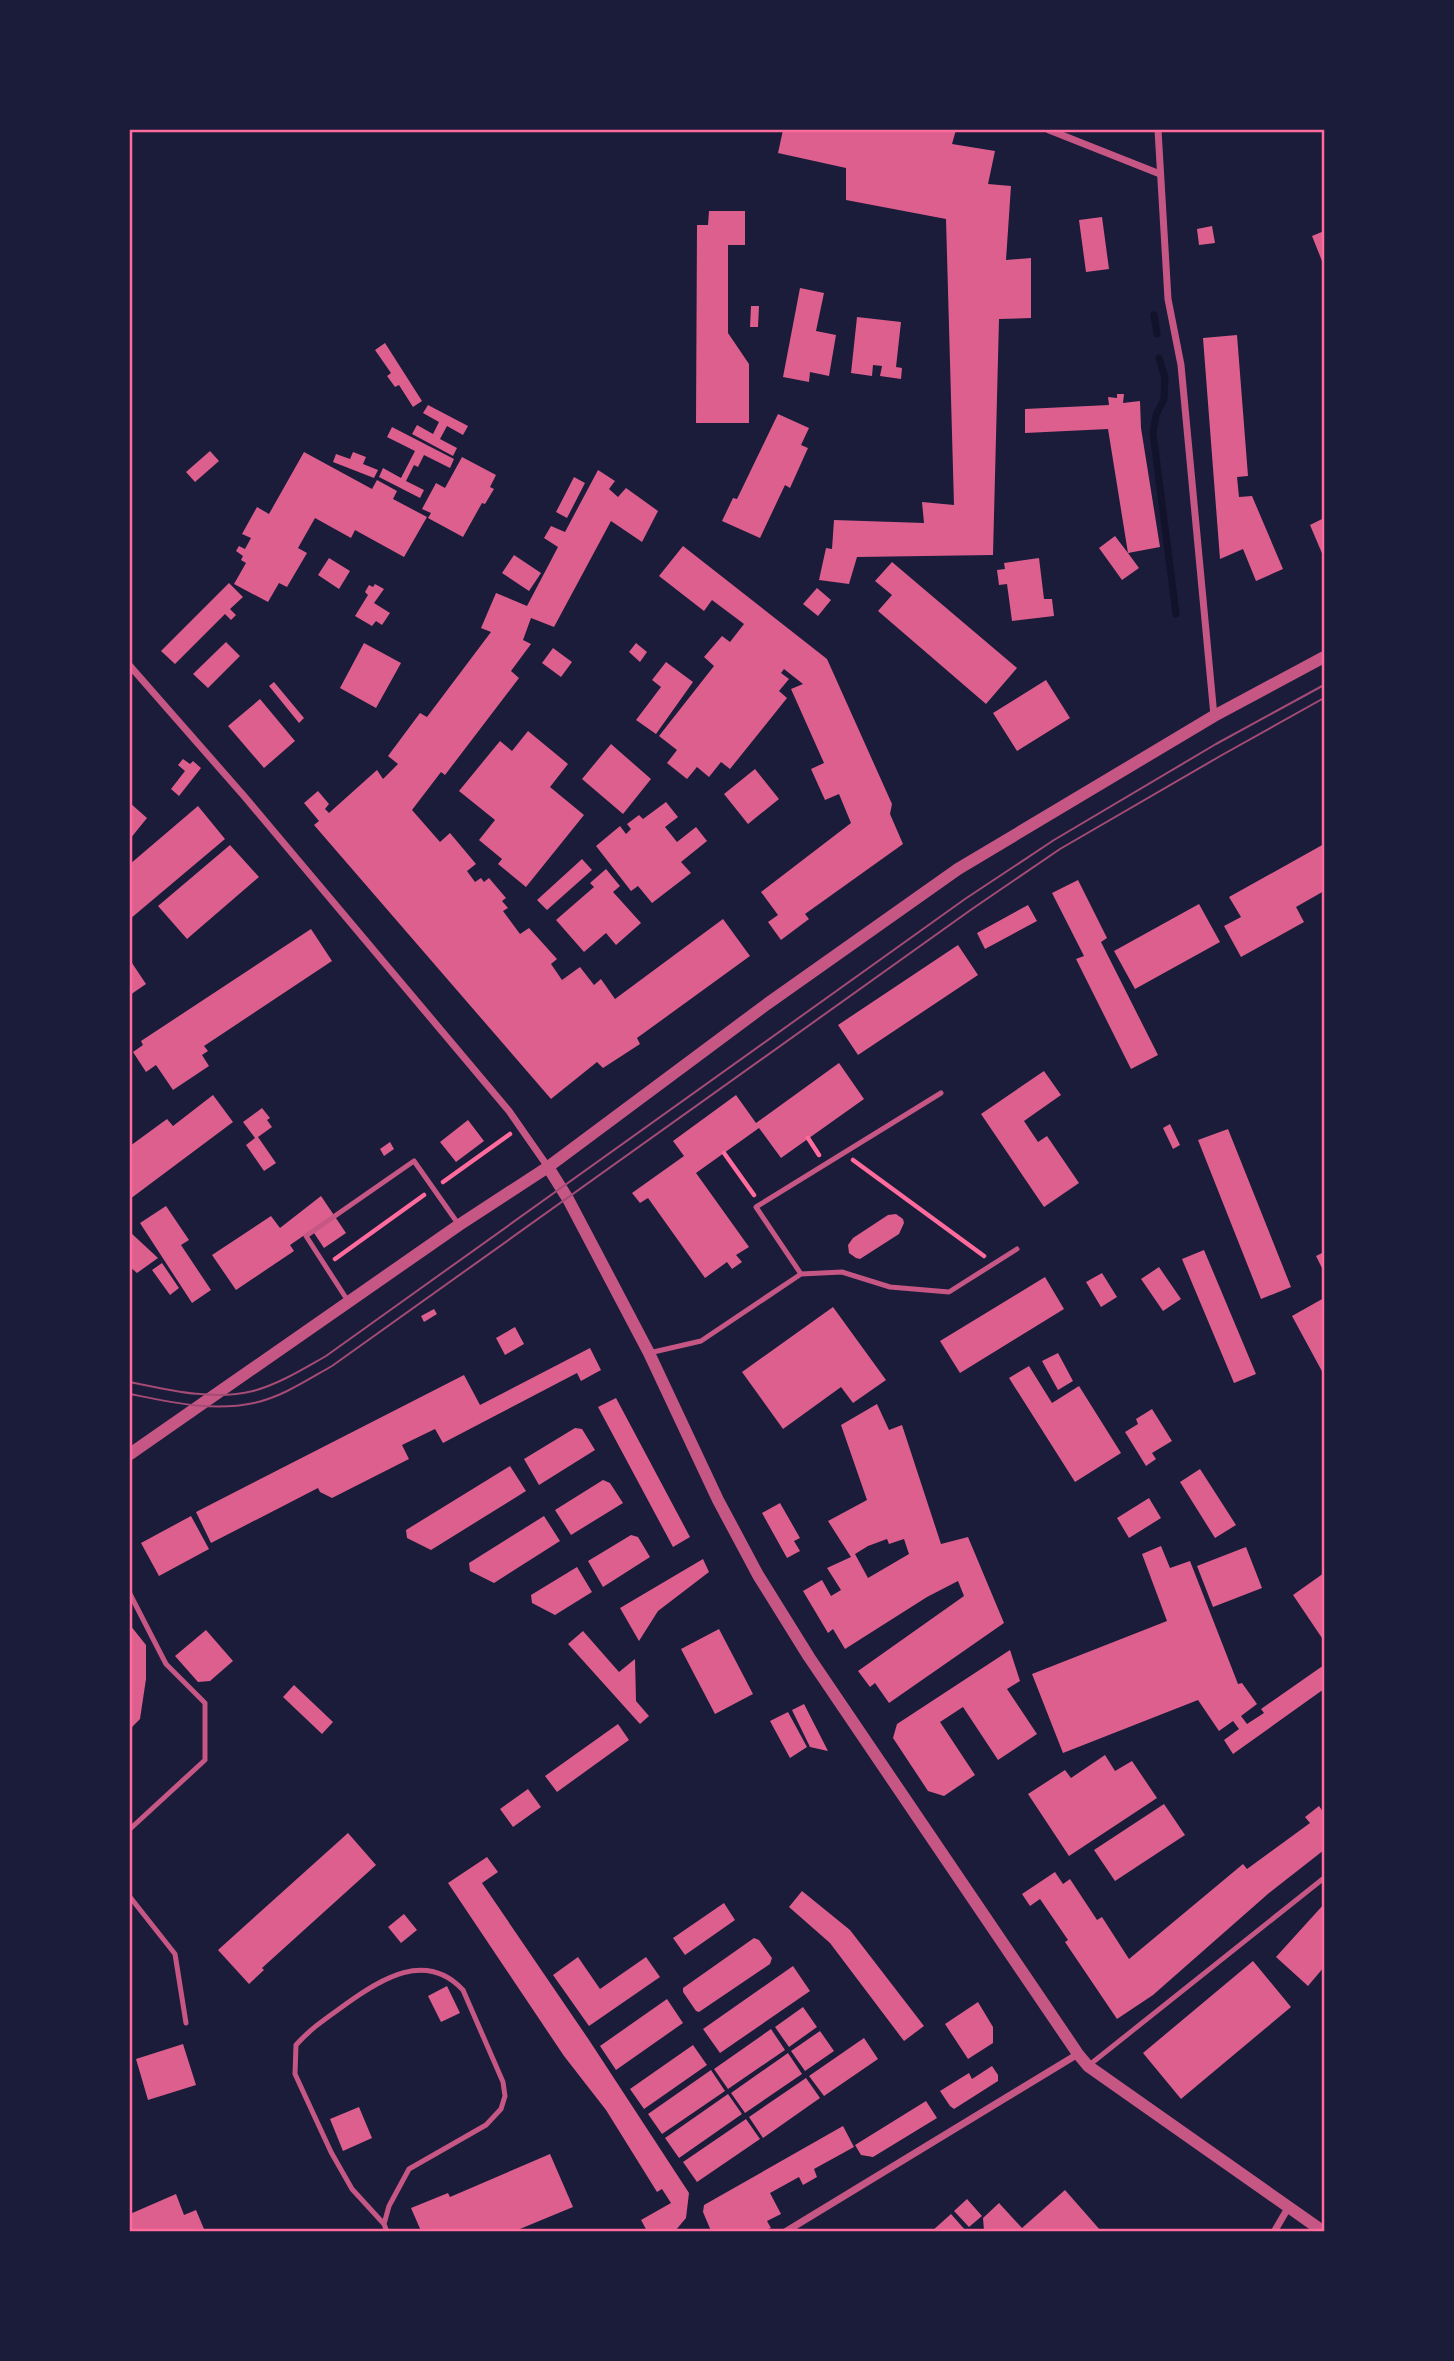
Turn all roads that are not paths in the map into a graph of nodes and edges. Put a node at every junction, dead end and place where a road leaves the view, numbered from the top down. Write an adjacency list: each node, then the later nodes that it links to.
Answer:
1 (1049, 130): 3 (street)
2 (1158, 130): 3 (street)
3 (1160, 174): 6 (street)
4 (1325, 657): 6 (street)
5 (130, 666): 8 (street)
6 (1214, 716): 8 (street)
7 (941, 1093): 11 (lane)
8 (548, 1167): 9 (street); 13 (street)
9 (459, 1225): 12 (street); 12 (lane)
10 (1017, 1249): 11 (lane)
11 (802, 1274): 13 (lane)
12 (348, 1301): 14 (street)
13 (649, 1353): 20 (street)
14 (132, 1450)
15 (130, 1594): 16 (lane)
16 (130, 1829)
17 (1325, 1878): 21 (lane)
18 (130, 1898): 19 (lane)
19 (186, 2023)
20 (1078, 2054): 21 (street); 25 (street)
21 (1088, 2066): 22 (street)
22 (1288, 2208): 26 (street); 27 (street)
23 (384, 2224): 23 (lane); 24 (lane)
24 (387, 2231)
25 (785, 2231)
26 (1274, 2231)
27 (1324, 2231)

